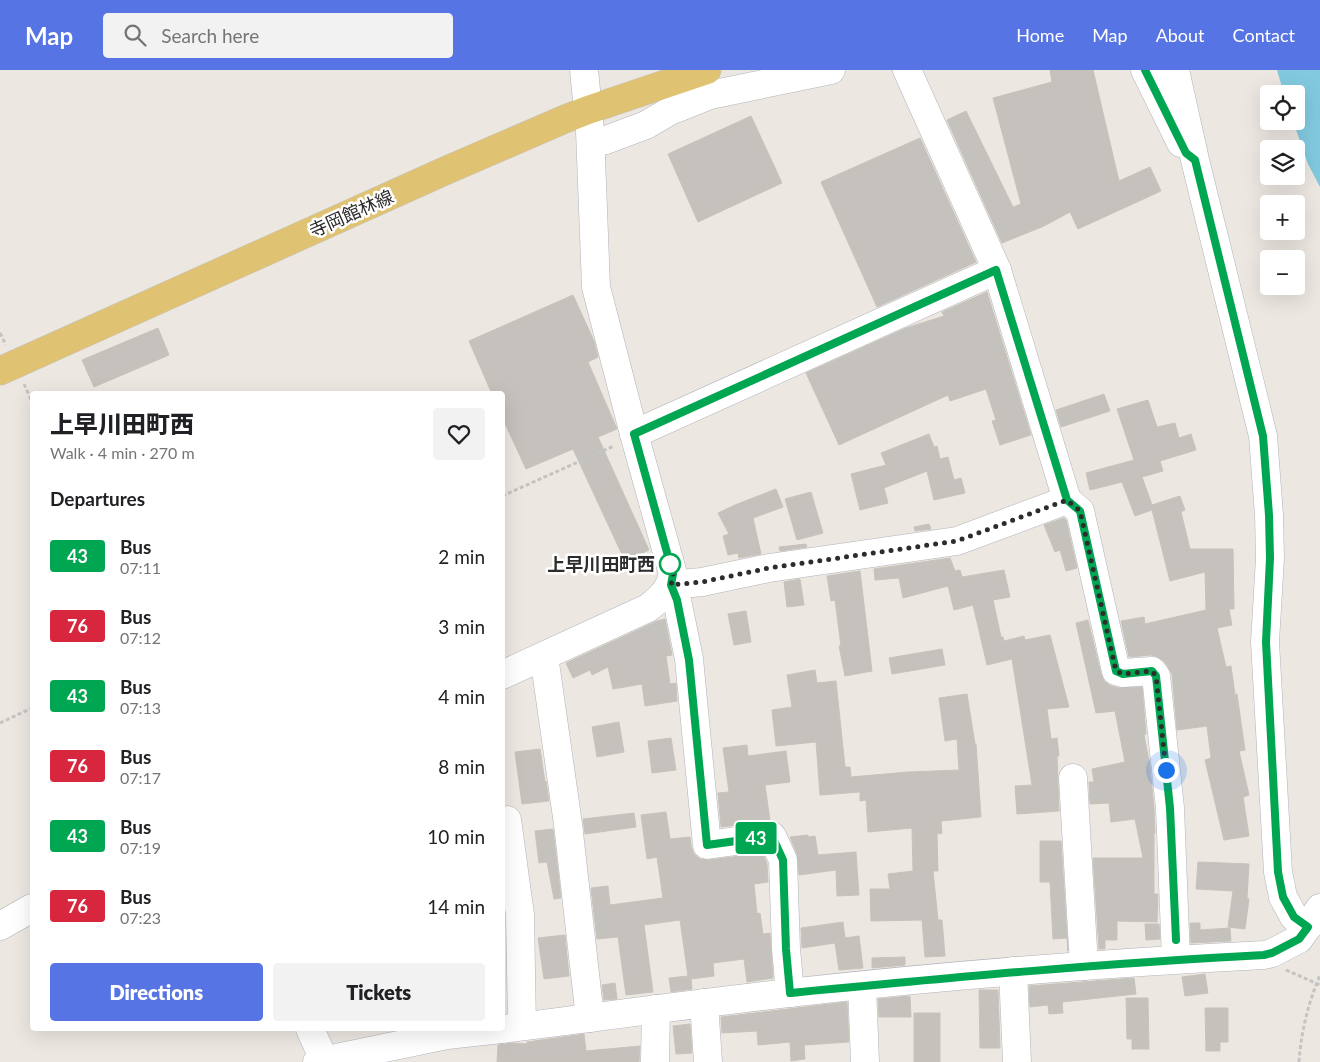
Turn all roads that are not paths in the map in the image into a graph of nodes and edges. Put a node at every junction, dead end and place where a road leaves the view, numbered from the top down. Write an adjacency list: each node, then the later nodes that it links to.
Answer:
1 (707, 70): 7 (main road, 寺岡館林線)
2 (832, 70): 8 (street)
3 (907, 70): 10 (street)
4 (1145, 70): 9 (street)
5 (1175, 70): 9 (street)
6 (589, 72): 7 (street)
7 (588, 110): 8 (street); 11 (main road, 寺岡館林線)
8 (591, 143): 12 (street)
9 (1195, 160): 20 (street)
10 (996, 270): 12 (street); 13 (street)
11 (0, 371)
12 (634, 434): 14 (street)
13 (1067, 500): 14 (street); 22 (street)
14 (671, 585): 15 (street); 26 (street)
15 (544, 656): 16 (street); 29 (street)
16 (505, 674)
17 (1073, 778): 23 (street)
18 (507, 820): 30 (street)
19 (30, 909): 21 (street)
20 (1314, 917): 22 (street)
21 (0, 926)
22 (1176, 960): 23 (street)
23 (1084, 966): 24 (street)
24 (1014, 972): 25 (street); 37 (street)
25 (862, 986): 26 (street); 36 (street)
26 (790, 993): 27 (street)
27 (704, 1003): 28 (street); 35 (street)
28 (656, 1009): 29 (street); 34 (street)
29 (590, 1018): 30 (street)
30 (508, 1028)
31 (311, 1031): 33 (street)
32 (485, 1031): 33 (street)
33 (322, 1061)
34 (655, 1062)
35 (708, 1062)
36 (865, 1062)
37 (1018, 1062)

